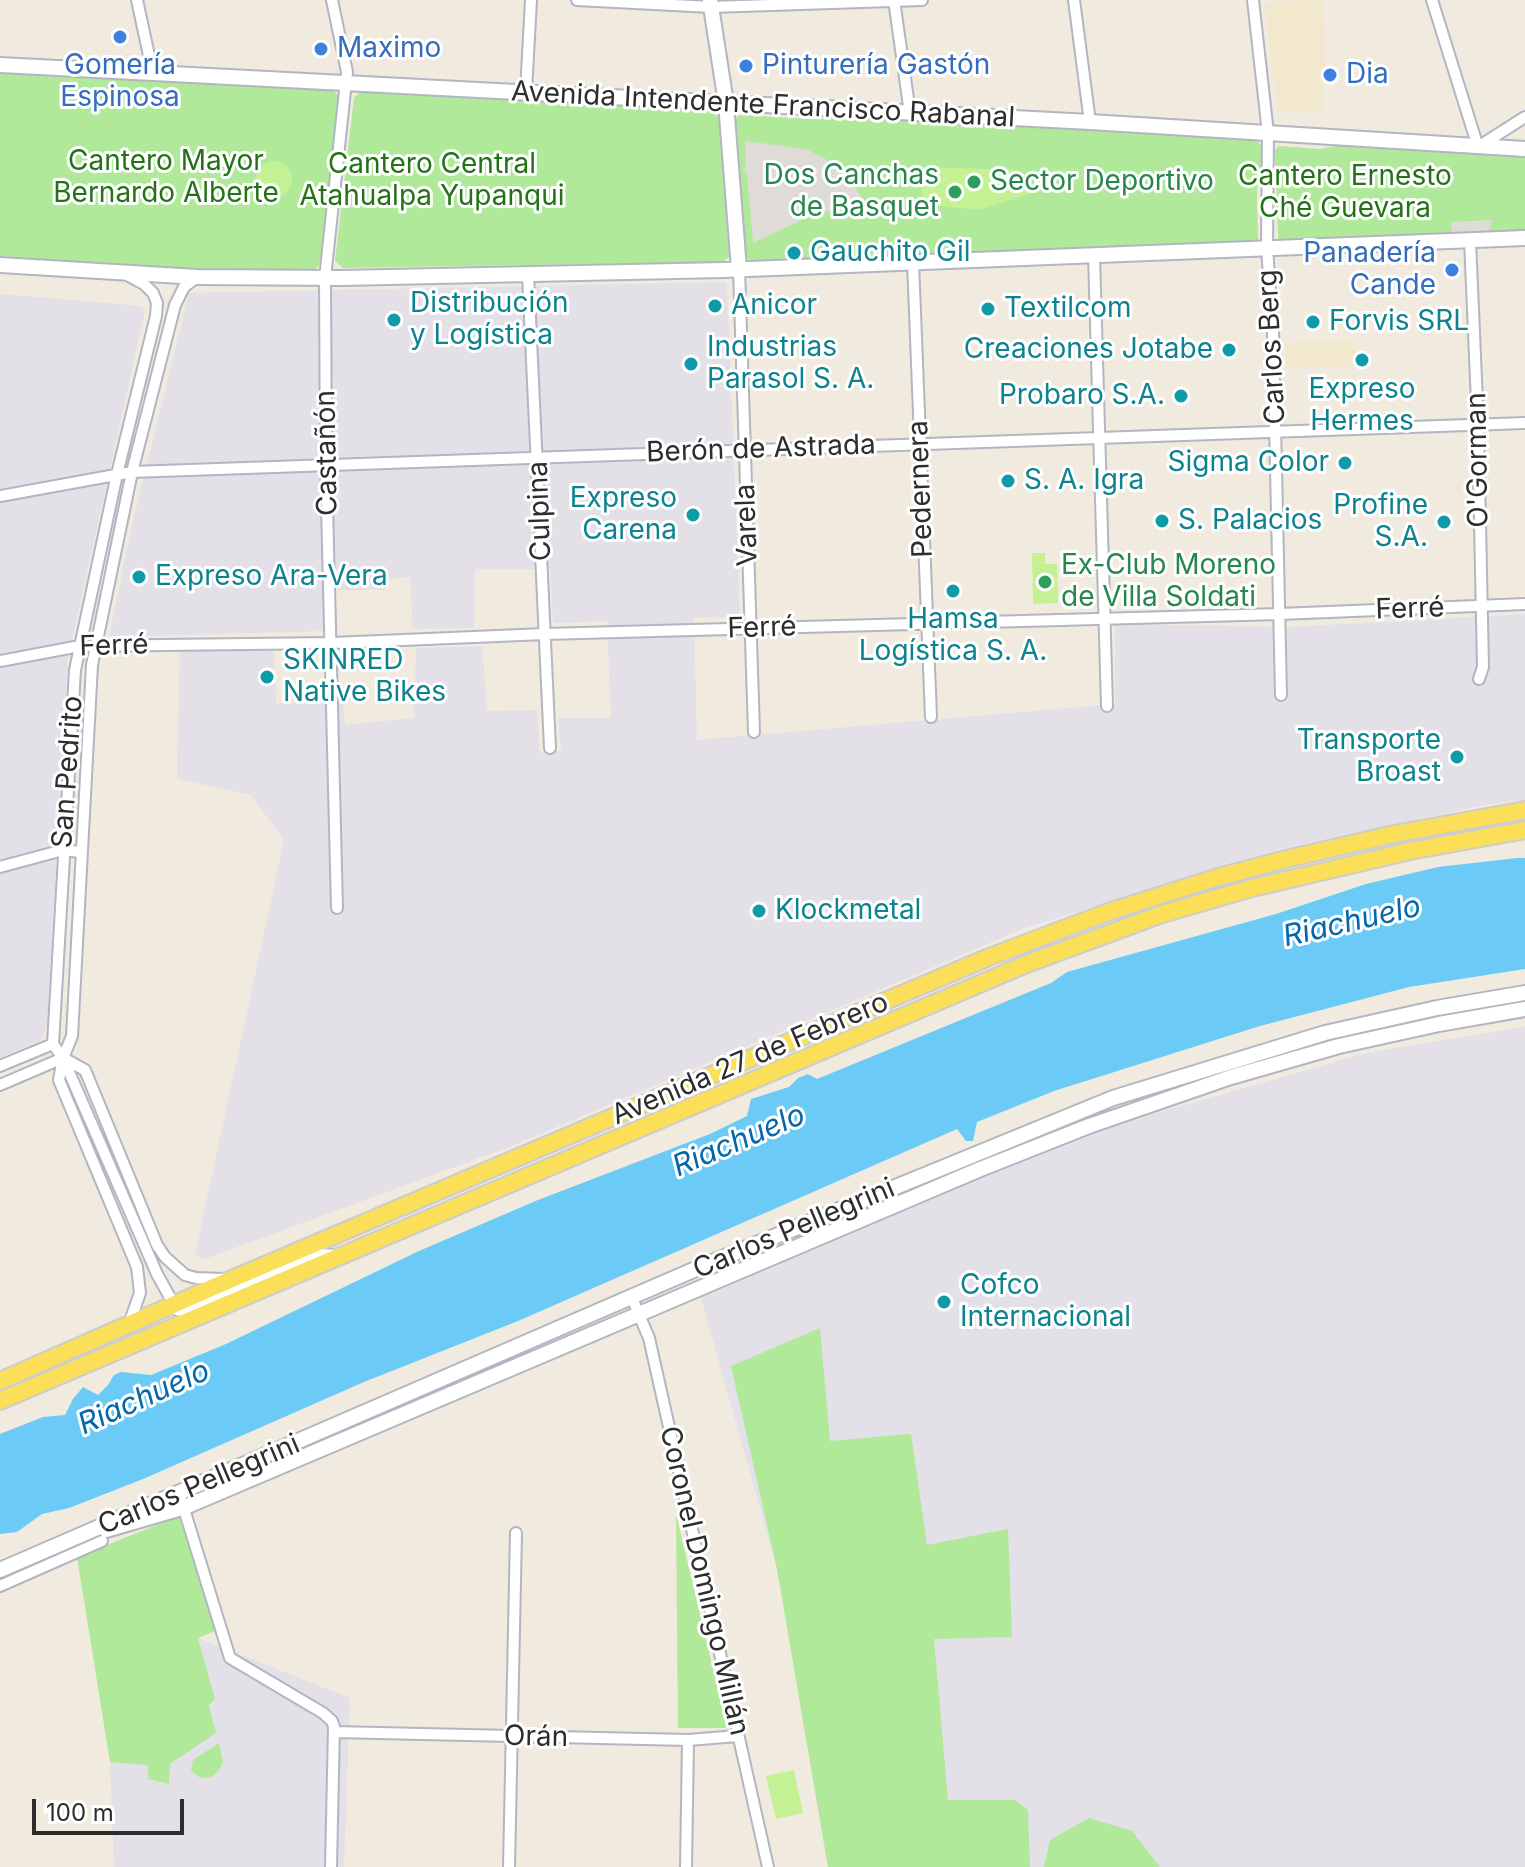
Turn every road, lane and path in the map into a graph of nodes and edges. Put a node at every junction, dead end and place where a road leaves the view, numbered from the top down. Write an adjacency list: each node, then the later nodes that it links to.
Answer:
1 (137, 0): 12 (street)
2 (332, 0): 13 (street, Castañón)
3 (531, 0): 14 (street)
4 (577, 0): 10 (street)
5 (894, 0): 6 (street); 10 (street); 16 (street)
6 (922, 0)
7 (1074, 0): 18 (street)
8 (1253, 0): 19 (street, Carlos Berg)
9 (1432, 0): 20 (street)
10 (711, 3): 15 (main road)
11 (0, 65): 12 (main road, Avenida Intendente Francisco Rabanal)
12 (153, 74): 13 (main road, Avenida Intendente Francisco Rabanal)
13 (347, 83): 14 (main road, Avenida Intendente Francisco Rabanal); 32 (street, Castañón)
14 (526, 92): 15 (main road, Avenida Intendente Francisco Rabanal)
15 (726, 103): 16 (main road, Avenida Intendente Francisco Rabanal); 28 (main road)
16 (910, 113): 18 (main road, Avenida Intendente Francisco Rabanal)
17 (1525, 117): 20 (street)
18 (1090, 122): 19 (main road, Avenida Intendente Francisco Rabanal)
19 (1268, 138): 20 (main road, Avenida Intendente Francisco Rabanal); 24 (street, Carlos Berg)
20 (1478, 147): 21 (main road, Avenida Intendente Francisco Rabanal)
21 (1525, 149)
22 (1525, 238): 23 (main road)
23 (1470, 240): 24 (main road); 34 (street, O'Gorman)
24 (1267, 248): 25 (main road); 35 (street, Carlos Berg)
25 (1094, 255): 26 (main road); 36 (street)
26 (913, 262): 28 (main road); 37 (street, Pedernera)
27 (0, 265): 29 (main road)
28 (739, 269): 30 (main road); 38 (street, Varela)
29 (120, 274): 31 (main road); 42 (street, San Pedrito)
30 (528, 274): 32 (main road); 39 (street, Culpina)
31 (197, 277): 32 (main road); 41 (street, San Pedrito)
32 (325, 278): 40 (street, Castañón)
33 (1525, 423): 34 (street, Berón de Astrada)
34 (1478, 426): 35 (street, Berón de Astrada); 45 (street, O'Gorman)
35 (1276, 432): 36 (street, Berón de Astrada); 46 (street, Carlos Berg)
36 (1097, 437): 37 (street, Berón de Astrada); 47 (street)
37 (920, 443): 38 (street, Berón de Astrada); 48 (street, Pedernera)
38 (744, 449): 39 (street, Berón de Astrada); 49 (street, Varela)
39 (539, 459): 40 (street, Berón de Astrada); 50 (street, Culpina)
40 (326, 466): 41 (street, Berón de Astrada); 51 (street, Castañón)
41 (132, 472): 42 (street, Berón de Astrada); 52 (street, San Pedrito)
42 (117, 474): 43 (street, Berón de Astrada); 53 (street, San Pedrito)
43 (0, 496)
44 (1525, 604): 45 (street, Ferré)
45 (1481, 607): 46 (street, Ferré); 55 (street, O'Gorman)
46 (1280, 614): 47 (street, Ferré); 56 (street, Carlos Berg)
47 (1106, 618): 48 (street, Ferré); 57 (street)
48 (926, 623): 49 (street, Ferré); 58 (street, Pedernera)
49 (750, 629): 50 (street, Ferré); 59 (street, Varela)
50 (545, 634): 51 (street, Ferré); 60 (street, Culpina)
51 (332, 643): 52 (street, Ferré); 70 (street, Castañón)
52 (95, 645): 53 (street, Ferré); 66 (street, San Pedrito)
53 (80, 646): 54 (street, Ferré); 65 (street, San Pedrito)
54 (0, 661)
55 (1479, 679)
56 (1281, 695)
57 (1107, 706)
58 (931, 717)
59 (754, 732)
60 (550, 748)
61 (1525, 810): 62 (main road, Avenida 27 de Febrero)
62 (1483, 817): 64 (main road); 67 (main road, Avenida 27 de Febrero)
63 (1525, 830): 64 (main road)
64 (1484, 836): 69 (main road)
65 (63, 850): 66 (street); 68 (street); 75 (street, San Pedrito)
66 (80, 852): 76 (street, San Pedrito)
67 (1286, 859): 69 (main road); 73 (main road, Avenida 27 de Febrero)
68 (0, 867)
69 (1291, 879): 74 (main road, Avenida 27 de Febrero)
70 (337, 908)
71 (1525, 993): 81 (main road, Carlos Pellegrini)
72 (1525, 1009): 83 (main road, Carlos Pellegrini)
73 (833, 1024): 74 (main road); 80 (main road, Avenida 27 de Febrero)
74 (840, 1042): 79 (main road, Avenida 27 de Febrero)
75 (53, 1044): 76 (street); 77 (street)
76 (63, 1058): 78 (street); 80 (street); 82 (street); 84 (street, San Pedrito)
77 (0, 1066)
78 (0, 1085)
79 (338, 1255): 82 (street); 86 (main road, Avenida 27 de Febrero)
80 (232, 1279): 82 (main road, Avenida 27 de Febrero)
81 (632, 1298): 83 (street, Coronel Domingo Millán); 87 (main road, Carlos Pellegrini)
82 (173, 1306): 84 (main road, Avenida 27 de Febrero)
83 (639, 1315): 88 (main road, Carlos Pellegrini); 95 (street, Coronel Domingo Millán)
84 (128, 1326): 85 (main road, Avenida 27 de Febrero)
85 (0, 1381)
86 (0, 1401)
87 (179, 1493): 88 (street); 90 (main road, Carlos Pellegrini)
88 (185, 1507): 90 (main road, Carlos Pellegrini); 94 (street)
89 (516, 1533): 96 (street)
90 (86, 1534): 92 (main road, Carlos Pellegrini)
91 (102, 1541): 93 (street, Carlos Pellegrini)
92 (0, 1570)
93 (0, 1586)
94 (334, 1732): 96 (street, Orán); 98 (street)
95 (738, 1736): 97 (street, Orán); 101 (street, Coronel Domingo Millán)
96 (511, 1737): 97 (street, Orán); 99 (street)
97 (688, 1740): 100 (street)
98 (331, 1867)
99 (509, 1867)
100 (686, 1867)
101 (768, 1867)

